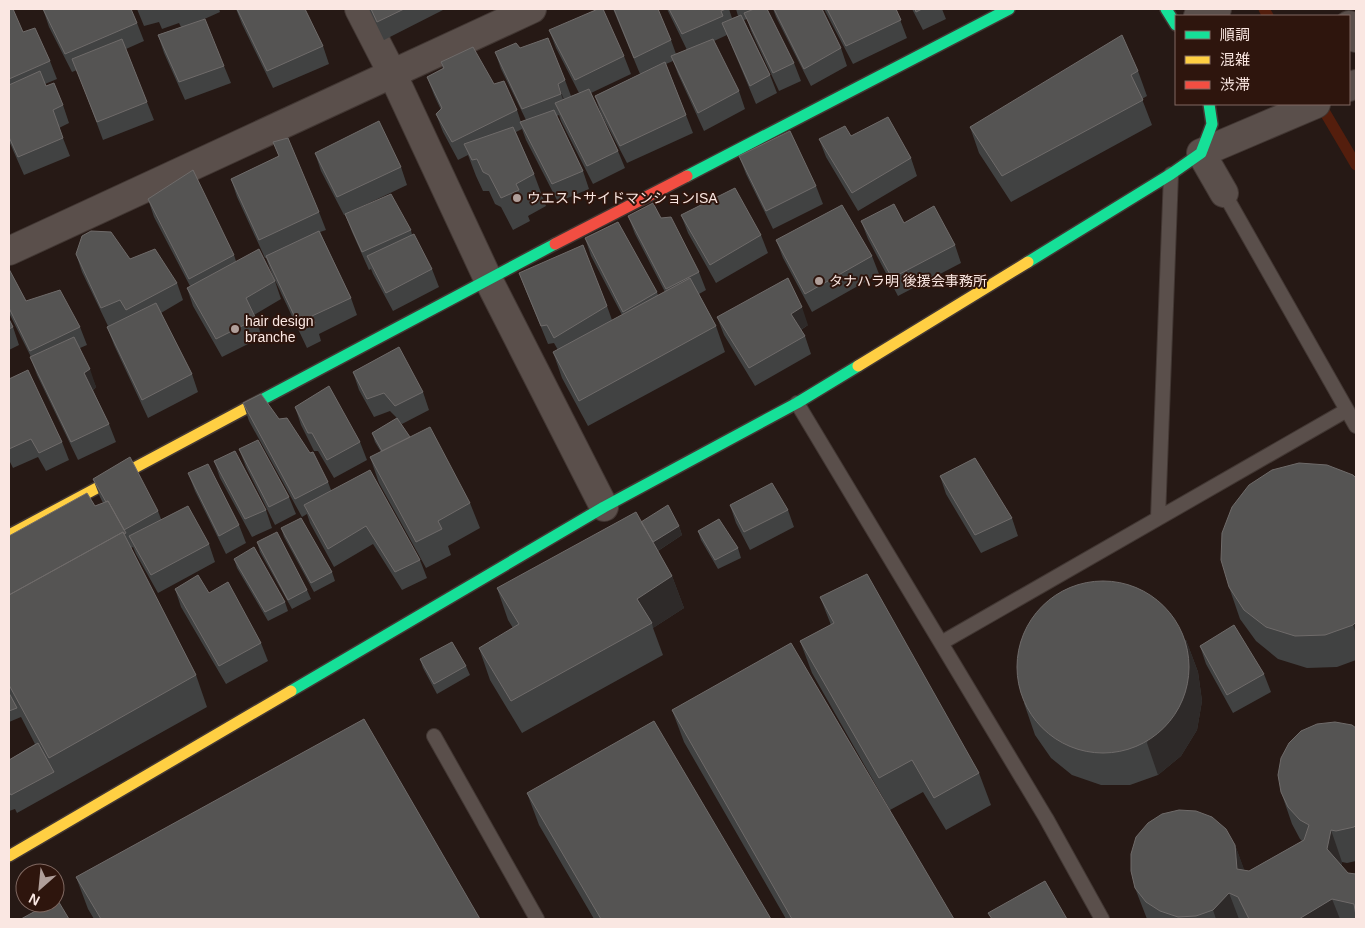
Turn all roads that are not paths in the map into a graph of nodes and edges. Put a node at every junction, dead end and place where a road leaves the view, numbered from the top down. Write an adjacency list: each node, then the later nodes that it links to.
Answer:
1 (359, 9): 10 (street)
2 (532, 9): 10 (street)
3 (1009, 9): 17 (street)
4 (1166, 9): 7 (street)
5 (1217, 9): 6 (street)
6 (1201, 15)
7 (1175, 23)
8 (1350, 27): 9 (street)
9 (1356, 38)
10 (392, 73): 16 (street); 17 (street)
11 (1209, 105): 13 (street)
12 (1311, 106): 13 (street)
13 (1201, 153): 14 (street); 15 (street)
14 (1171, 174): 18 (street); 22 (lane)
15 (1224, 193): 19 (lane)
16 (9, 251)
17 (488, 279): 21 (street); 23 (street)
18 (797, 403): 21 (street); 24 (lane)
19 (1347, 410): 20 (lane); 22 (lane)
20 (1356, 426)
21 (604, 507): 26 (street)
22 (1158, 518): 24 (lane)
23 (9, 535)
24 (941, 643): 28 (lane)
25 (434, 736): 27 (lane)
26 (9, 856)
27 (537, 919)
28 (1102, 919)

